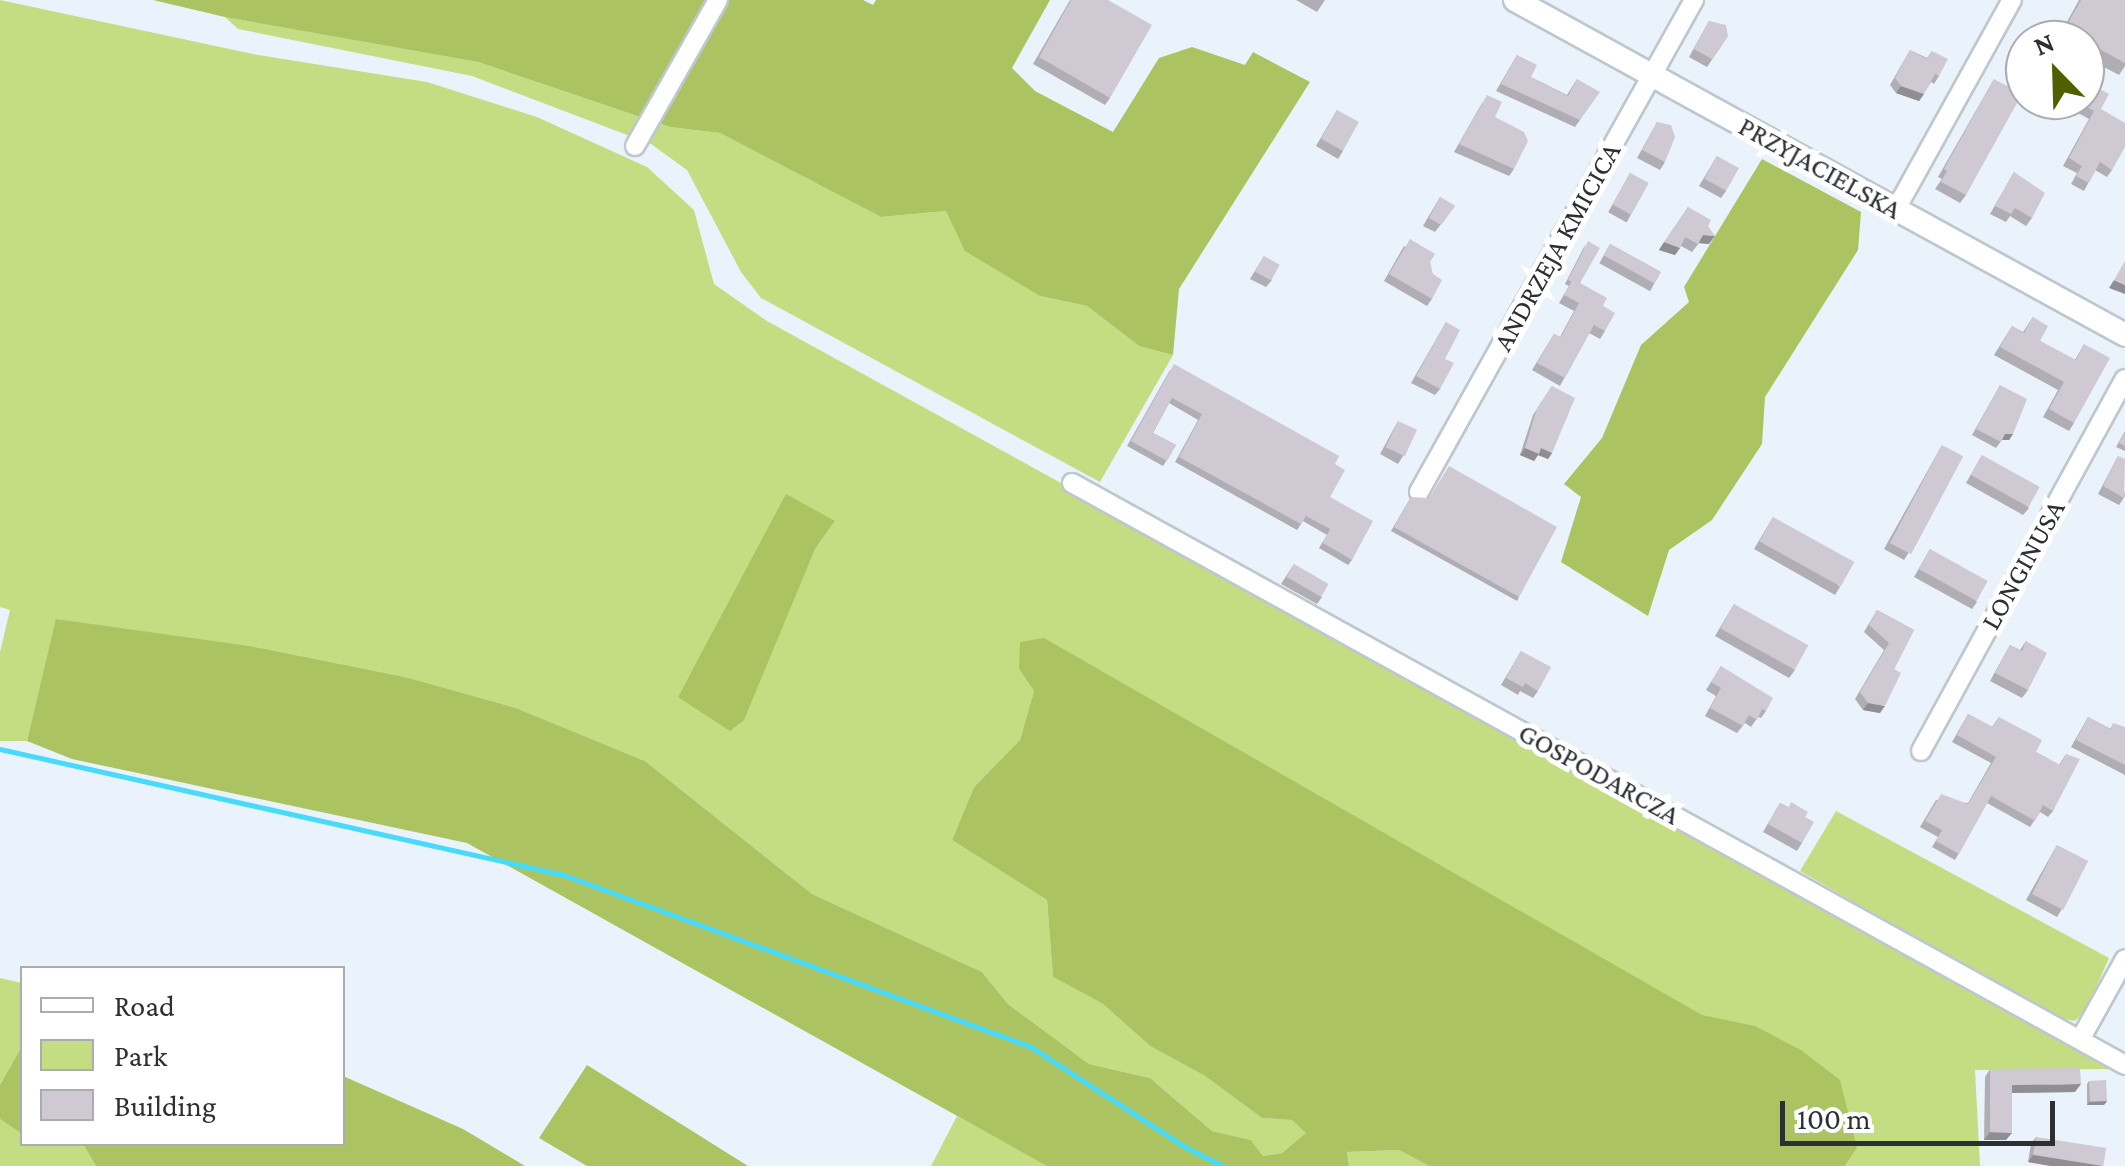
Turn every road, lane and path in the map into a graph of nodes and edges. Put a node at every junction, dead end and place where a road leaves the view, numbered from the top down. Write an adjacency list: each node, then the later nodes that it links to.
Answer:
1 (718, 0): 6 (street)
2 (1515, 0): 5 (street, PRZYJACIELSKA)
3 (1694, 0): 5 (street, ANDRZEJA KMICICA)
4 (2012, 0): 7 (street)
5 (1651, 75): 7 (street, PRZYJACIELSKA); 11 (street, ANDRZEJA KMICICA)
6 (635, 146)
7 (1896, 209): 8 (street, PRZYJACIELSKA)
8 (2125, 335)
9 (2125, 379): 12 (street, LONGINUSA)
10 (1072, 484): 14 (street, GOSPODARCZA)
11 (1419, 492)
12 (1921, 751)
13 (2125, 960): 14 (street)
14 (2081, 1038): 15 (street, GOSPODARCZA)
15 (2125, 1065)

